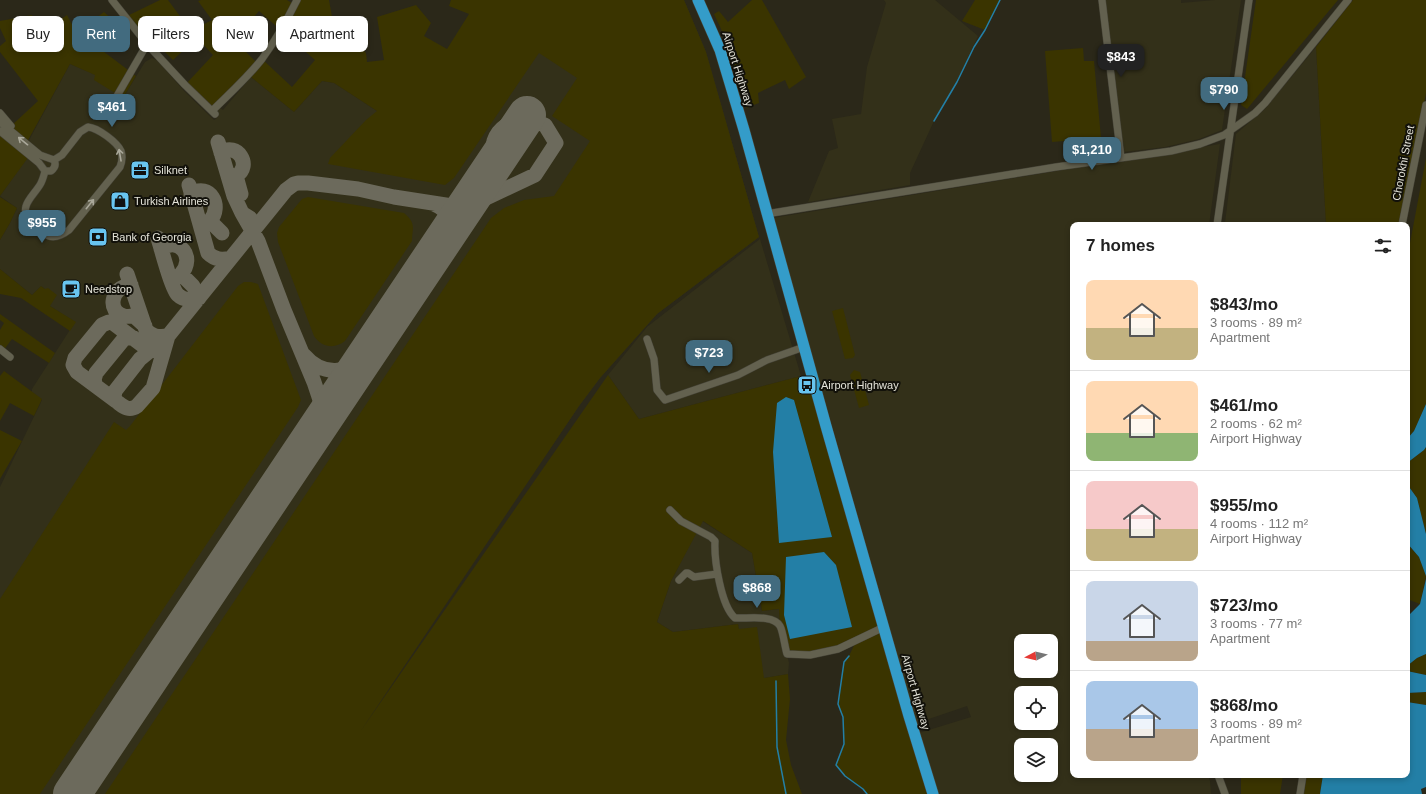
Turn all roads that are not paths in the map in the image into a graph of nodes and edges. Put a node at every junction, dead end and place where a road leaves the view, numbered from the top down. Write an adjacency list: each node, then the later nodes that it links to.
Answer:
1 (112, 0): 7 (street)
2 (298, 0): 9 (street)
3 (698, 0): 20 (highway, Airport Highway)
4 (1102, 0): 17 (street)
5 (1248, 0): 15 (street)
6 (1348, 0): 15 (street)
7 (138, 33)
8 (142, 52): 11 (street)
9 (154, 52)
10 (1426, 104): 22 (street, Chorokhi Street)
11 (110, 108)
12 (0, 113): 14 (street)
13 (0, 122): 18 (street, one-way to 13)
14 (11, 126)
15 (1231, 130): 17 (street); 21 (street)
16 (0, 131): 19 (street)
17 (1121, 158): 20 (street)
18 (50, 159): 19 (street); 19 (street); 19 (street, one-way to 18)
19 (43, 168)
20 (766, 214): 24 (highway, Airport Highway)
21 (1217, 222)
22 (1403, 222)
23 (647, 339): 24 (street)
24 (804, 347): 30 (highway, Airport Highway)
25 (0, 349): 26 (street)
26 (10, 357)
27 (670, 510): 28 (street)
28 (717, 574): 29 (street); 30 (street)
29 (679, 580)
30 (884, 627): 33 (highway, Airport Highway)
31 (1219, 778): 34 (street)
32 (1302, 778): 35 (street)
33 (933, 794)
34 (1225, 794)
35 (1300, 794)

